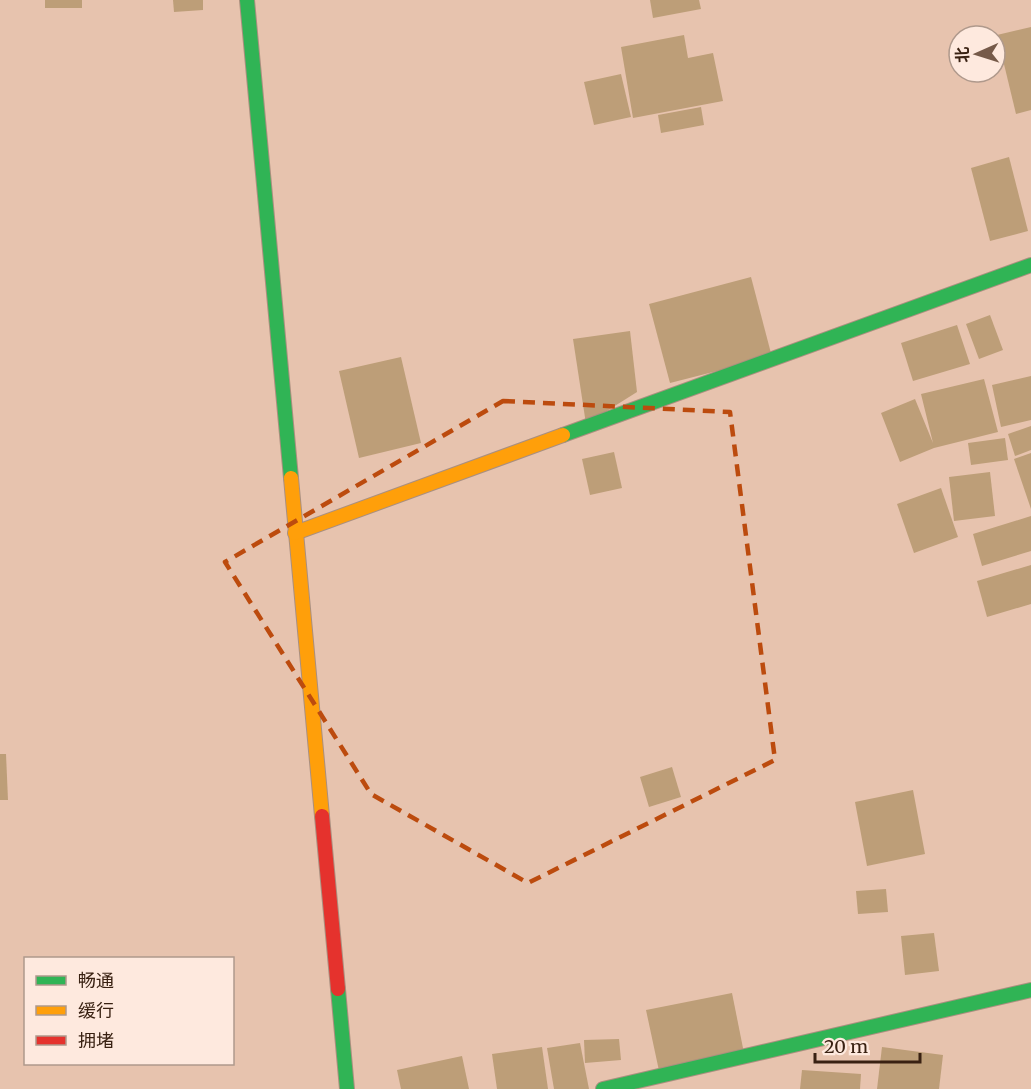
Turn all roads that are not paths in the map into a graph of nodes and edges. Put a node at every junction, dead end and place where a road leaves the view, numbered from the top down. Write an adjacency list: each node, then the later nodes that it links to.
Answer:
1 (247, 0): 3 (street)
2 (1031, 265): 3 (street)
3 (296, 533): 5 (street)
4 (1031, 990): 6 (street)
5 (347, 1089)
6 (603, 1089)

